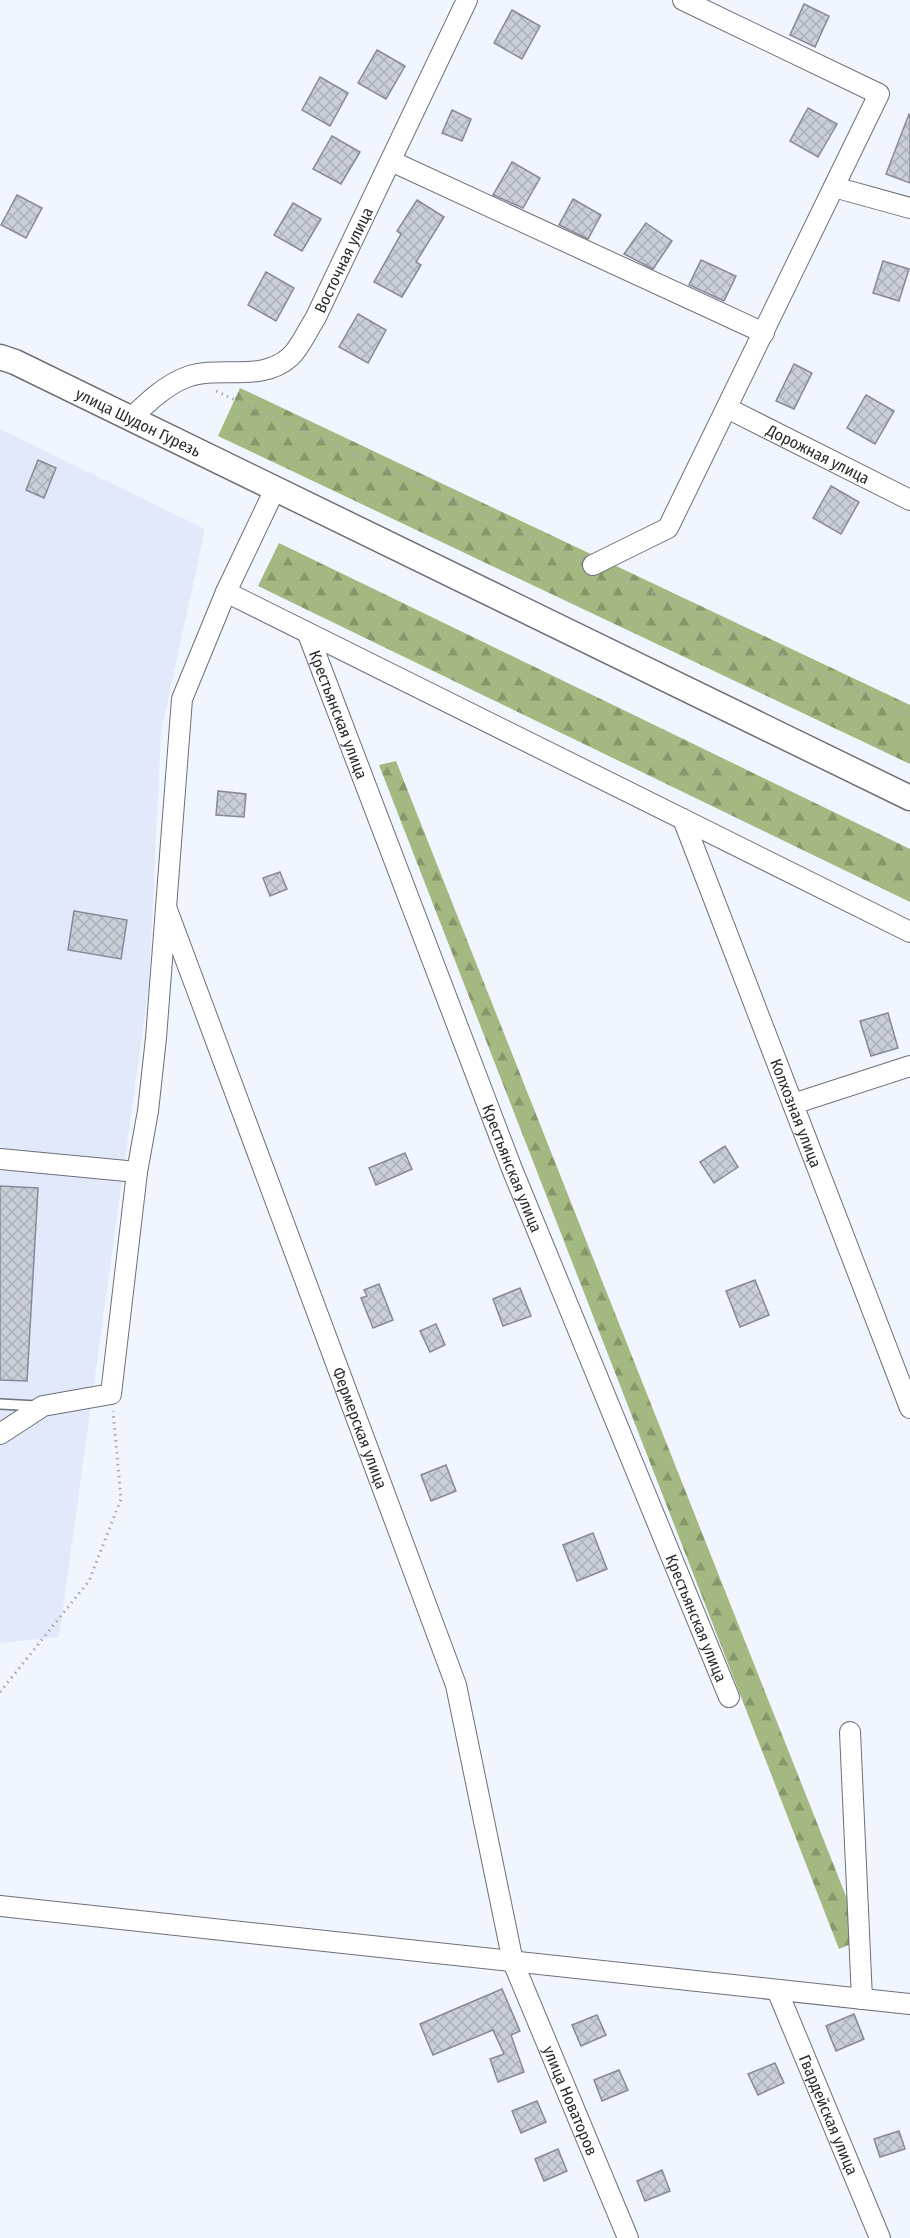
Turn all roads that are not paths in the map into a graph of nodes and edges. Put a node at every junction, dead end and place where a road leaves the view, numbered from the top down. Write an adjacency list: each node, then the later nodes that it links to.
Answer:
1 (467, 0): 3 (street, Восточная улица)
2 (683, 0): 4 (street)
3 (391, 160): 6 (street); 9 (street, Восточная улица)
4 (834, 186): 5 (street); 6 (street)
5 (910, 208)
6 (764, 333): 8 (street)
7 (0, 357): 9 (street, улица Шудон Гурезь)
8 (727, 408): 11 (street, Дорожная улица); 12 (street)
9 (131, 418): 10 (street, улица Шудон Гурезь)
10 (275, 489): 13 (street); 15 (street, улица Шудон Гурезь)
11 (910, 500)
12 (593, 565)
13 (226, 592): 14 (street); 17 (street)
14 (308, 634): 16 (street); 27 (street, Крестьянская улица)
15 (910, 798)
16 (682, 819): 18 (street); 20 (street, Колхозная улица)
17 (166, 907): 22 (street); 30 (street, Фермерская улица)
18 (910, 932)
19 (910, 1066): 20 (street)
20 (793, 1104): 25 (street, Колхозная улица)
21 (0, 1159): 22 (street)
22 (137, 1172): 24 (street)
23 (0, 1404): 24 (lane)
24 (43, 1406): 26 (street)
25 (910, 1408)
26 (0, 1434)
27 (729, 1697)
28 (850, 1732): 32 (street)
29 (0, 1906): 30 (street)
30 (513, 1962): 31 (street); 34 (street, улица Новаторов)
31 (777, 1990): 32 (street); 35 (street, Гвардейская улица)
32 (862, 1999): 33 (street)
33 (904, 2004)
34 (628, 2238)
35 (880, 2238)

